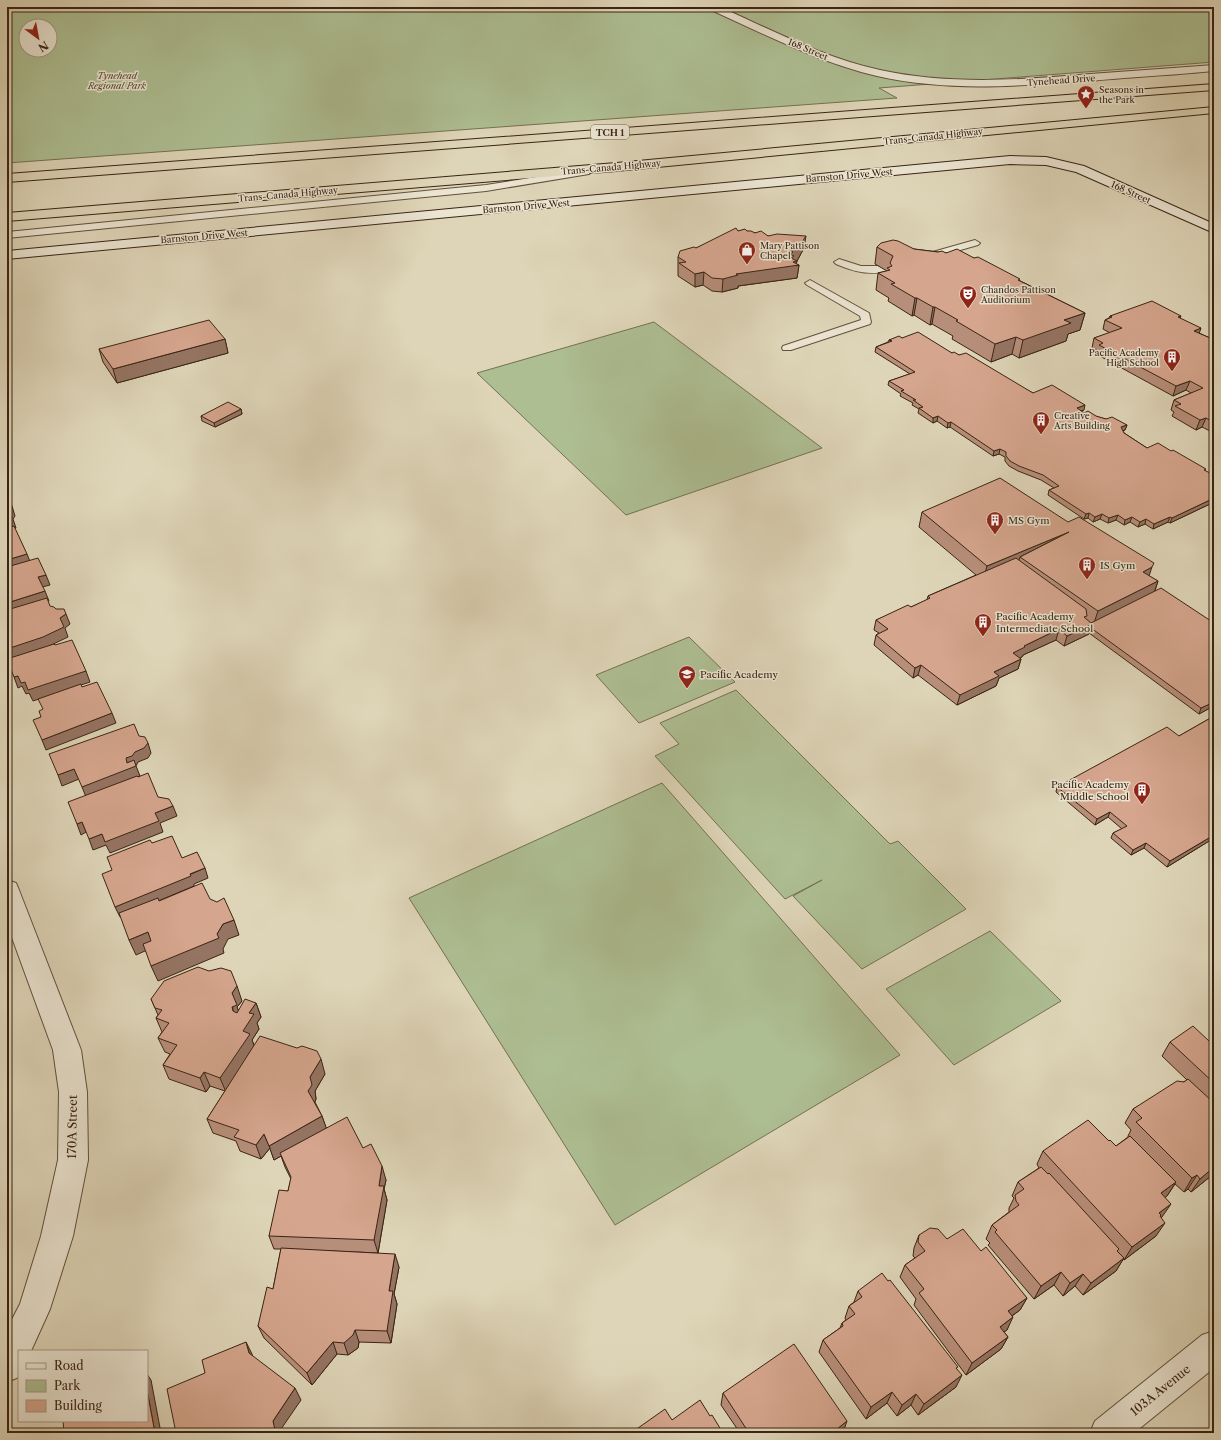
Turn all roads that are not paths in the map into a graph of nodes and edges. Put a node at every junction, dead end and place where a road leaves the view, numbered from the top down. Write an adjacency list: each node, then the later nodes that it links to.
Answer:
1 (712, 7): 3 (street, 168 Street)
2 (1214, 68): 3 (street, Tynehead Drive)
3 (908, 79)
4 (1214, 87): 8 (highway, TCH 1)
5 (1214, 110): 7 (highway, Trans-Canada Highway)
6 (1046, 161): 10 (street, 168 Street); 13 (street, Barnston Drive West)
7 (616, 167): 9 (highway, Trans-Canada Highway); 11 (lane)
8 (7, 178)
9 (7, 217)
10 (1214, 229)
11 (7, 235)
12 (975, 243): 14 (lane)
13 (7, 255)
14 (919, 259)
15 (839, 262): 16 (lane)
16 (884, 269)
17 (810, 283): 18 (lane)
18 (787, 348)
19 (7, 890): 21 (street, 170A Street)
20 (1214, 1347): 22 (street, 103A Avenue)
21 (7, 1364)
22 (1107, 1433)

